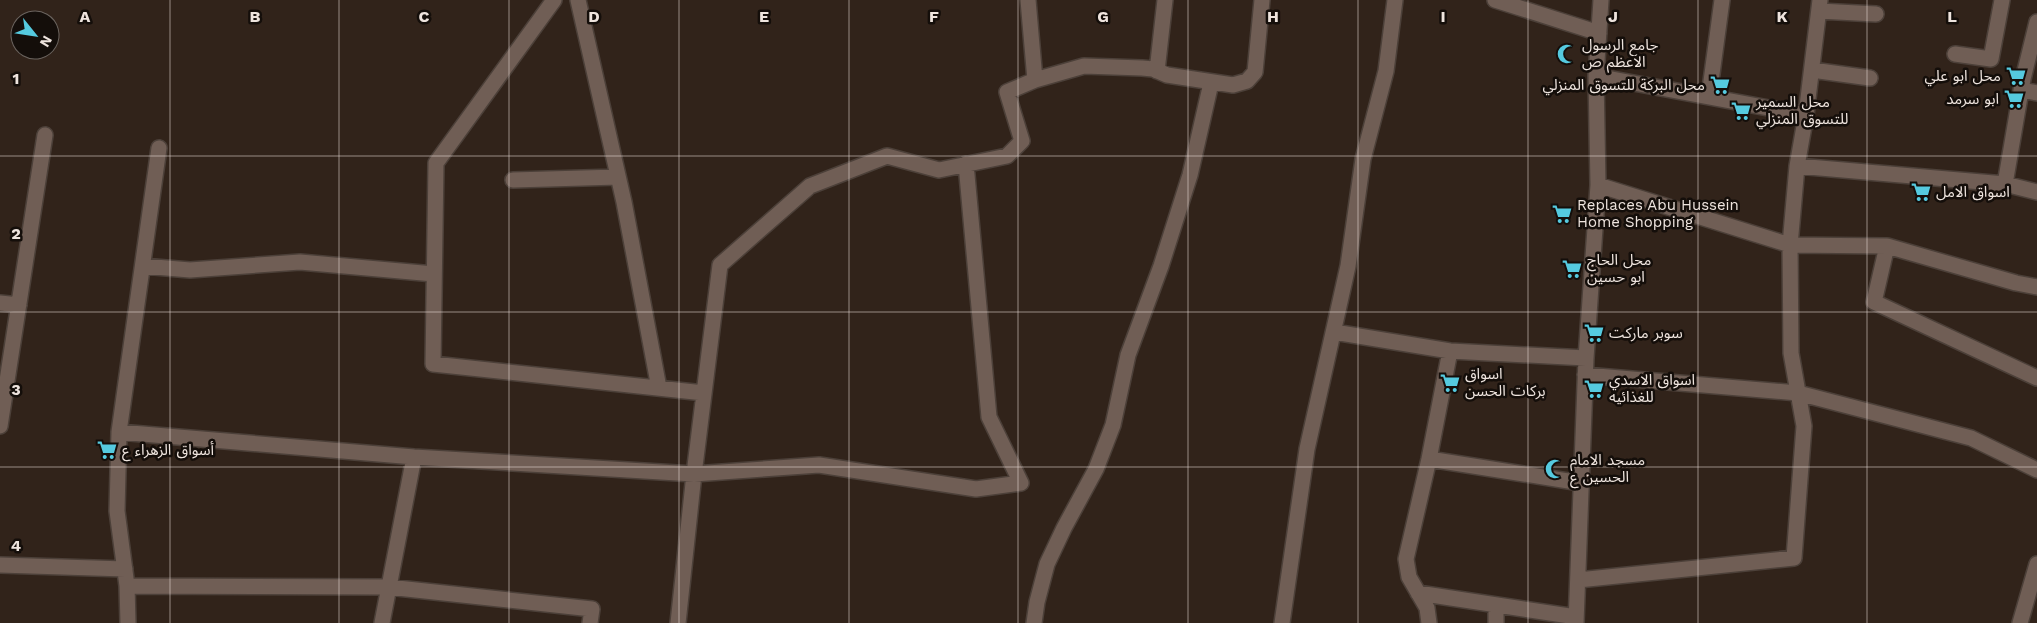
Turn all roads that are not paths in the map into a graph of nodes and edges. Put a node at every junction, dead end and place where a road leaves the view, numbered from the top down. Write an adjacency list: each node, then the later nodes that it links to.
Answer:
1 (554, 0): 38 (street)
2 (578, 0): 30 (street)
3 (1028, 0): 20 (street)
4 (1165, 0): 17 (street)
5 (1262, 0): 21 (street)
6 (1395, 0): 42 (street)
7 (1495, 0): 14 (street)
8 (1602, 0): 14 (street)
9 (1722, 0): 24 (street)
10 (2002, 0): 15 (street)
11 (1820, 6): 12 (street); 16 (street)
12 (1876, 14)
13 (2037, 22): 22 (street)
14 (1599, 33): 18 (street)
15 (1955, 54)
16 (1812, 70): 19 (street); 25 (street)
17 (1157, 71): 20 (street); 21 (street)
18 (1596, 76): 24 (street); 33 (street)
19 (1870, 78)
20 (1035, 80): 28 (street)
21 (1211, 82): 70 (street)
22 (2022, 90): 23 (street); 32 (street)
23 (2037, 93)
24 (1710, 96): 25 (street)
25 (1806, 115): 29 (street)
26 (45, 134): 41 (street)
27 (160, 148): 37 (street)
28 (966, 164): 48 (street); 55 (street)
29 (1798, 166): 32 (street); 35 (street)
30 (618, 177): 31 (street); 47 (street)
31 (513, 180)
32 (2005, 184): 34 (street)
33 (1598, 185): 35 (street); 44 (street)
34 (2037, 192)
35 (1790, 245): 36 (street); 49 (street)
36 (1887, 246): 39 (street); 46 (street)
37 (143, 266): 38 (street); 51 (street)
38 (434, 274): 47 (street)
39 (2037, 287)
40 (0, 303): 41 (street)
41 (18, 305): 50 (street)
42 (1334, 332): 43 (street); 71 (street)
43 (1450, 351): 44 (street); 53 (street)
44 (1586, 358): 45 (street)
45 (1585, 375): 49 (street); 56 (street)
46 (2037, 378)
47 (659, 388): 48 (street)
48 (704, 393): 55 (street)
49 (1798, 393): 54 (street); 60 (street)
50 (0, 426)
51 (120, 432): 52 (street); 59 (street)
52 (414, 457): 55 (street); 62 (street)
53 (1429, 459): 56 (street); 63 (street)
54 (2037, 470)
55 (694, 474): 69 (street)
56 (1581, 483): 60 (street)
57 (2037, 564): 74 (street)
58 (0, 565): 59 (street)
59 (125, 569): 61 (street)
60 (1578, 580): 65 (street)
61 (127, 586): 62 (street); 66 (street)
62 (388, 587): 67 (street); 68 (street)
63 (1418, 593): 64 (street); 72 (street)
64 (1496, 606): 65 (street); 73 (street)
65 (1576, 620)
66 (128, 623)
67 (382, 623)
68 (590, 623)
69 (678, 623)
70 (1034, 623)
71 (1282, 623)
72 (1429, 623)
73 (1496, 623)
74 (2020, 623)

